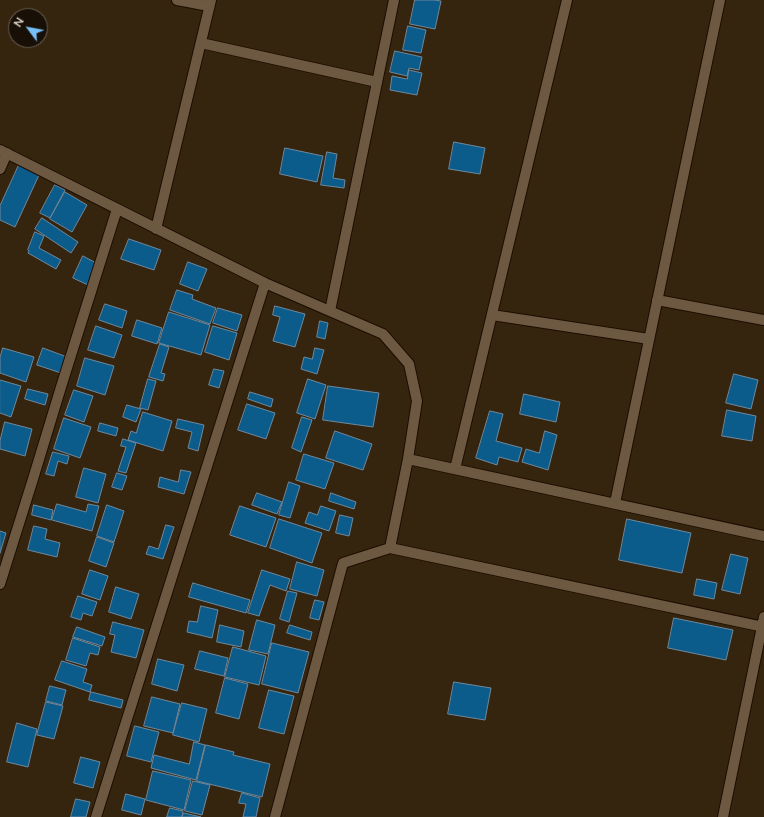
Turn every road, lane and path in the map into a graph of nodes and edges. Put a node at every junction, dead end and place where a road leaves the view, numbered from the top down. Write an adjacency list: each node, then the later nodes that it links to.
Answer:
1 (177, 0): 5 (street)
2 (394, 0): 7 (street)
3 (567, 0): 15 (street)
4 (720, 0): 13 (street)
5 (210, 3): 6 (street)
6 (200, 43): 7 (street); 11 (street)
7 (377, 82): 14 (street)
8 (3, 152): 9 (street); 10 (street)
9 (0, 169)
10 (117, 209): 11 (street); 23 (street)
11 (156, 229): 12 (street)
12 (265, 283): 14 (street); 25 (street)
13 (657, 300): 16 (street); 17 (street)
14 (330, 311): 18 (street)
15 (492, 315): 17 (street); 19 (street)
16 (764, 320)
17 (649, 339): 20 (street)
18 (408, 458): 19 (street); 22 (street)
19 (455, 469): 20 (street)
20 (615, 503): 21 (street)
21 (764, 536)
22 (390, 548): 24 (street); 26 (street)
23 (0, 584)
24 (763, 623): 27 (street)
25 (96, 817)
26 (275, 817)
27 (723, 817)

